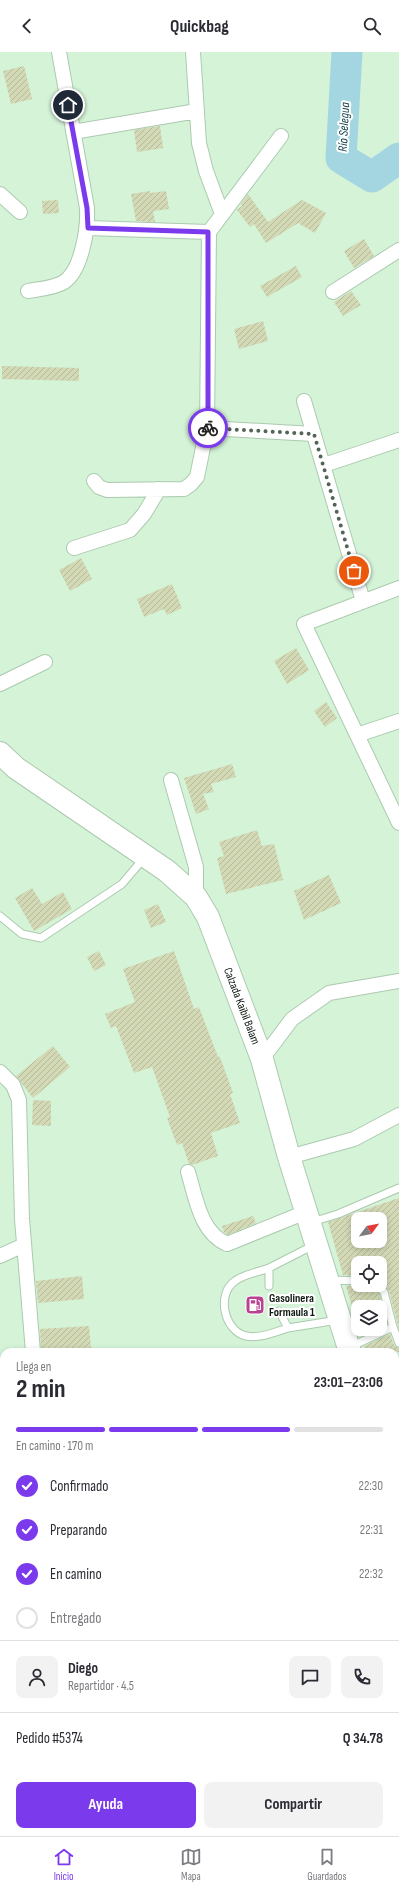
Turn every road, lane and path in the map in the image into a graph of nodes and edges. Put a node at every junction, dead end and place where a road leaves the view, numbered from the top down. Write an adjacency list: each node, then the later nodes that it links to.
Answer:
1 (59, 52): 4 (street)
2 (193, 52): 3 (street)
3 (197, 111): 4 (street); 8 (street)
4 (73, 132): 9 (street)
5 (281, 136): 8 (street)
6 (0, 194): 7 (street)
7 (20, 212)
8 (222, 214): 10 (street)
9 (88, 228): 10 (street); 12 (street)
10 (208, 232): 15 (street)
11 (399, 250): 13 (street)
12 (28, 290)
13 (333, 292)
14 (304, 401): 16 (street)
15 (207, 428): 16 (street); 20 (street)
16 (314, 434): 18 (street)
17 (399, 440): 18 (street)
18 (324, 465): 23 (street)
19 (94, 481): 20 (street)
20 (159, 489): 21 (street)
21 (74, 548)
22 (399, 588): 23 (street)
23 (363, 602): 27 (street)
24 (45, 662): 25 (street)
25 (0, 684)
26 (399, 722): 27 (street)
27 (357, 735): 30 (street)
28 (0, 753): 31 (main road, Calzada Kaibil Balam)
29 (171, 780): 32 (street)
30 (399, 823)
31 (146, 855): 32 (main road, Calzada Kaibil Balam); 33 (lane)
32 (196, 898): 35 (main road, Calzada Kaibil Balam)
33 (0, 916)
34 (399, 981): 35 (street)
35 (262, 1059): 38 (main road, Calzada Kaibil Balam)
36 (0, 1072): 43 (street)
37 (399, 1115): 38 (street)
38 (289, 1158): 41 (main road, Calzada Kaibil Balam)
39 (188, 1172): 41 (street)
40 (399, 1188): 41 (lane)
41 (308, 1217): 42 (main road, Calzada Kaibil Balam)
42 (316, 1244): 45 (lane); 46 (main road, Calzada Kaibil Balam)
43 (24, 1245): 44 (street); 55 (street)
44 (0, 1256)
45 (269, 1268): 48 (lane); 53 (lane)
46 (327, 1279): 47 (lane); 51 (main road, Calzada Kaibil Balam)
47 (351, 1281)
48 (269, 1286)
49 (384, 1292): 52 (lane)
50 (278, 1311): 53 (lane)
51 (340, 1320): 53 (lane); 56 (main road, Calzada Kaibil Balam)
52 (394, 1327): 54 (lane); 57 (lane)
53 (288, 1328)
54 (399, 1343)
55 (33, 1348)
56 (348, 1348)
57 (353, 1348)

